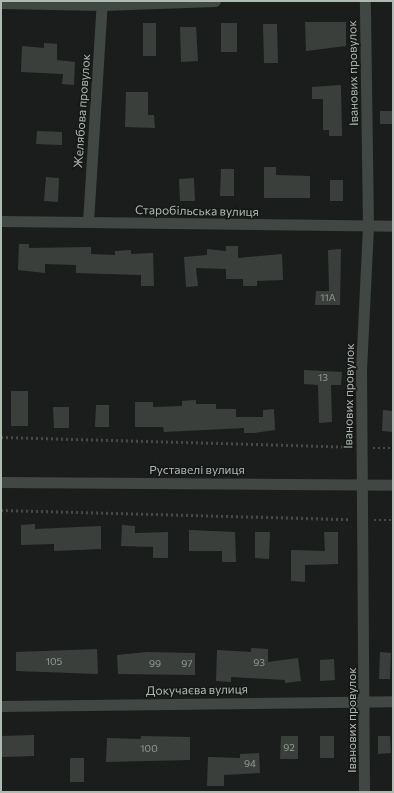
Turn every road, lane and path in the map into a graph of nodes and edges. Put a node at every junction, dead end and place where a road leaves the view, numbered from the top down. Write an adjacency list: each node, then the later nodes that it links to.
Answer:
1 (215, 1): 4 (street)
2 (365, 1): 7 (street, Іванових провулок)
3 (1, 3): 4 (street)
4 (102, 3): 6 (street, Желябова провулок)
5 (1, 221): 6 (street, Старобільська вулиця)
6 (88, 222): 7 (street, Старобільська вулиця)
7 (368, 226): 8 (street, Старобільська вулиця); 10 (street, Іванових провулок)
8 (393, 226)
9 (1, 437): 10 (path)
10 (361, 447): 11 (path); 13 (street, Іванових провулок)
11 (393, 448)
12 (1, 482): 13 (street, Руставелі вулиця)
13 (361, 484): 14 (street, Руставелі вулиця); 16 (street, Іванових провулок)
14 (393, 485)
15 (1, 510): 16 (path)
16 (362, 520): 17 (path); 18 (street, Іванових провулок)
17 (393, 520)
18 (366, 700): 19 (street, Докучаєва вулиця); 20 (street, Докучаєва вулиця); 21 (street, Іванових провулок)
19 (393, 701)
20 (1, 706)
21 (364, 792)

